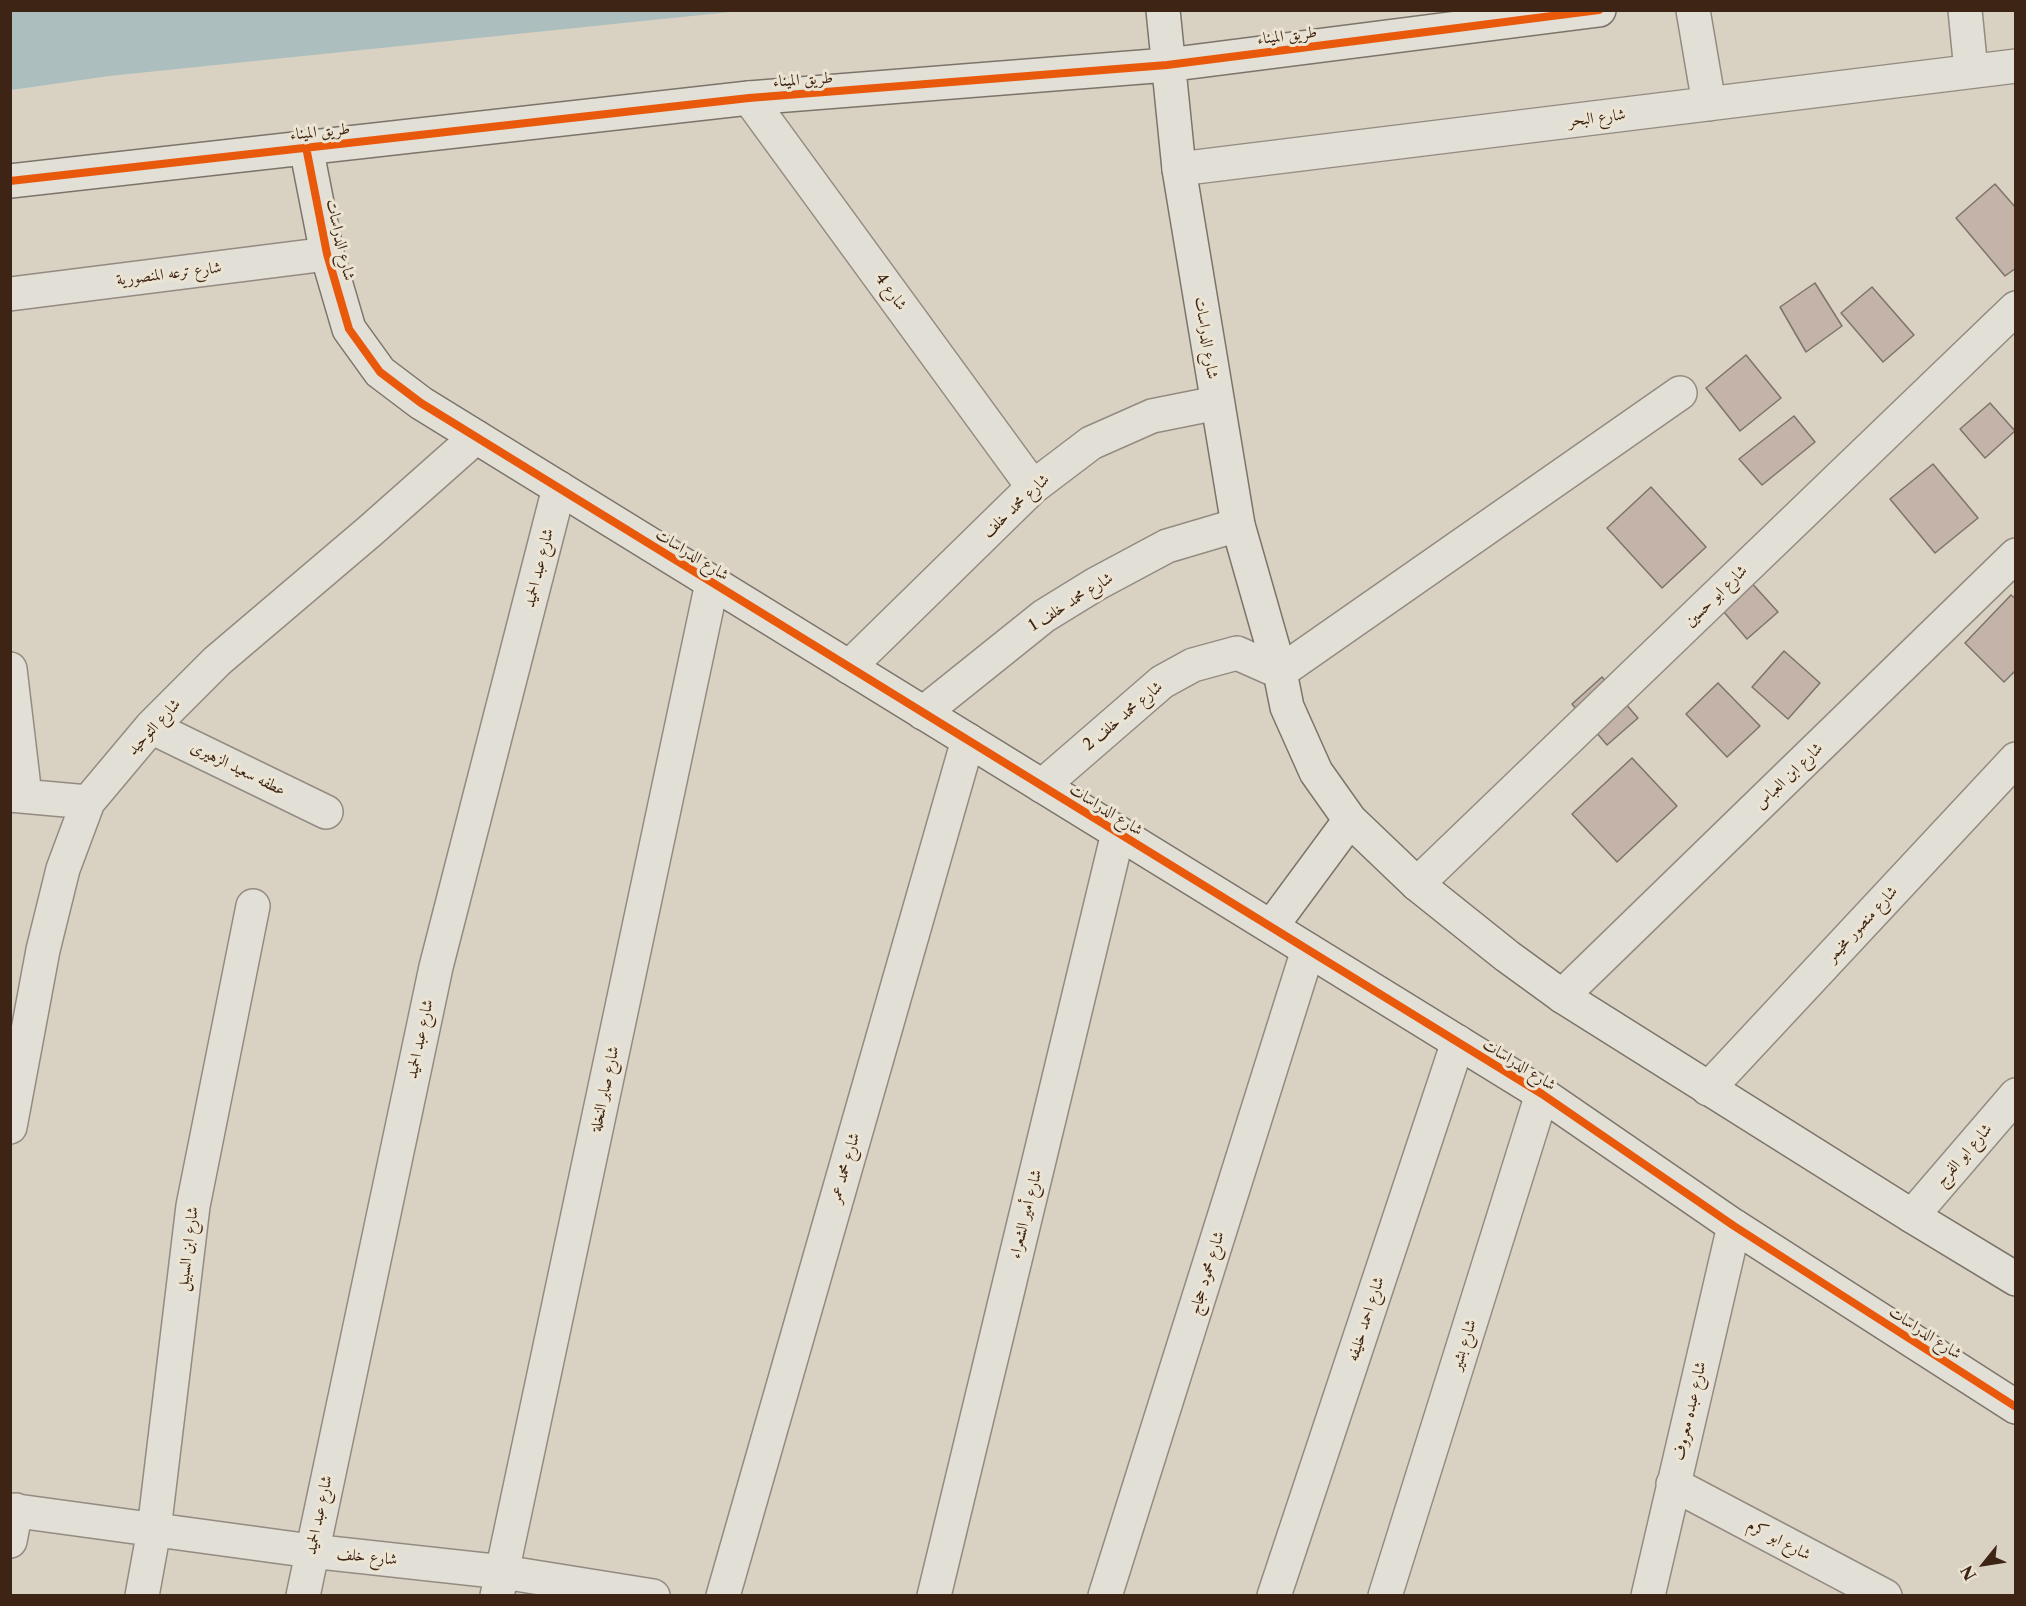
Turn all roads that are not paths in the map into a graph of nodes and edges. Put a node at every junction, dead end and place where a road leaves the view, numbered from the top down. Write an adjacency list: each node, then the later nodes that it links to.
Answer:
1 (1163, 10): 5 (street, شارع الدراسات)
2 (1599, 10): 5 (street, طريق الميناء)
3 (1693, 10): 9 (street)
4 (1965, 10): 7 (street)
5 (1167, 65): 8 (street, طريق الميناء); 11 (street, شارع الدراسات)
6 (2016, 66): 7 (street, شارع البحر)
7 (1971, 71): 9 (street, شارع البحر)
8 (749, 98): 10 (street, طريق الميناء); 19 (street, شارع 4)
9 (1709, 104): 11 (street, شارع البحر)
10 (306, 147): 12 (street, طريق الميناء); 13 (street, شارع الدراسات)
11 (1179, 169): 17 (street, شارع الدراسات)
12 (10, 181)
13 (327, 254): 14 (street, شارع ترعه المنصورية); 18 (street, شارع الدراسات)
14 (10, 294)
15 (2016, 308): 37 (street, شارع ابو حسين)
16 (1680, 393): 26 (street)
17 (1217, 404): 19 (street, شارع محمد خلف); 21 (street, شارع الدراسات)
18 (476, 437): 20 (street, شارع الدراسات); 28 (street, شارع التوحيد)
19 (1033, 487): 24 (street, شارع محمد خلف)
20 (559, 488): 23 (street, شارع الدراسات); 54 (street, شارع عبد الحميد)
21 (1238, 525): 26 (street, شارع الدراسات); 27 (street, شارع محمد خلف 1)
22 (2016, 555): 41 (street, شارع ابن العباس)
23 (712, 583): 24 (street, شارع الدراسات); 55 (street, شارع صابر النخلة)
24 (849, 667): 27 (street, شارع الدراسات)
25 (10, 669): 32 (street)
26 (1280, 672): 31 (street, شارع محمد خلف 2); 35 (street, شارع الدراسات)
27 (923, 713): 29 (street, شارع الدراسات)
28 (151, 727): 33 (street, شارع التوحيد); 34 (street, عطفه سعيد الزهيرى)
29 (968, 740): 31 (street, شارع الدراسات); 60 (street, شارع محمد عمر)
30 (2016, 759): 43 (street, شارع منصور مخيمر)
31 (1042, 786): 36 (street, شارع الدراسات)
32 (18, 796): 33 (street)
33 (88, 802): 46 (street, شارع التوحيد)
34 (326, 812)
35 (1350, 820): 37 (street, شارع الدراسات); 39 (street)
36 (1118, 833): 39 (street, شارع الدراسات); 61 (street, شارع أمير الشعراء)
37 (1417, 884): 41 (street, شارع الدراسات)
38 (253, 906): 53 (street, شارع ابن السبيل)
39 (1271, 927): 40 (street, شارع الدراسات)
40 (1308, 950): 42 (street, شارع الدراسات); 62 (street, شارع محمود حجاج)
41 (1562, 996): 43 (street, شارع الدراسات)
42 (1458, 1042): 44 (street, شارع الدراسات); 63 (street, شارع احمد خليفه)
43 (1708, 1089): 47 (street, شارع الدراسات)
44 (1542, 1094): 48 (street, شارع الدراسات); 64 (street, شارع بشير)
45 (2016, 1095): 47 (street, شارع ابو الفرج)
46 (10, 1126)
47 (1912, 1216): 49 (street, شارع الدراسات)
48 (1734, 1226): 50 (street, شارع الدراسات); 51 (street, شارع عبده معروف)
49 (2016, 1279)
50 (2016, 1407)
51 (1673, 1484): 65 (street, شارع عبده معروف); 66 (street, شارع ابو كرم)
52 (12, 1520): 53 (street, شارع خلف)
53 (154, 1530): 54 (street, شارع خلف); 57 (street, شارع ابن السبيل)
54 (311, 1551): 55 (street, شارع خلف); 58 (street, شارع عبد الحميد)
55 (500, 1584): 56 (street, شارع خلف)
56 (647, 1595): 59 (street, شارع خلف)
57 (142, 1596)
58 (303, 1596)
59 (653, 1596)
60 (723, 1596)
61 (934, 1596)
62 (1105, 1596)
63 (1274, 1596)
64 (1385, 1596)
65 (1648, 1596)
66 (1885, 1596)

